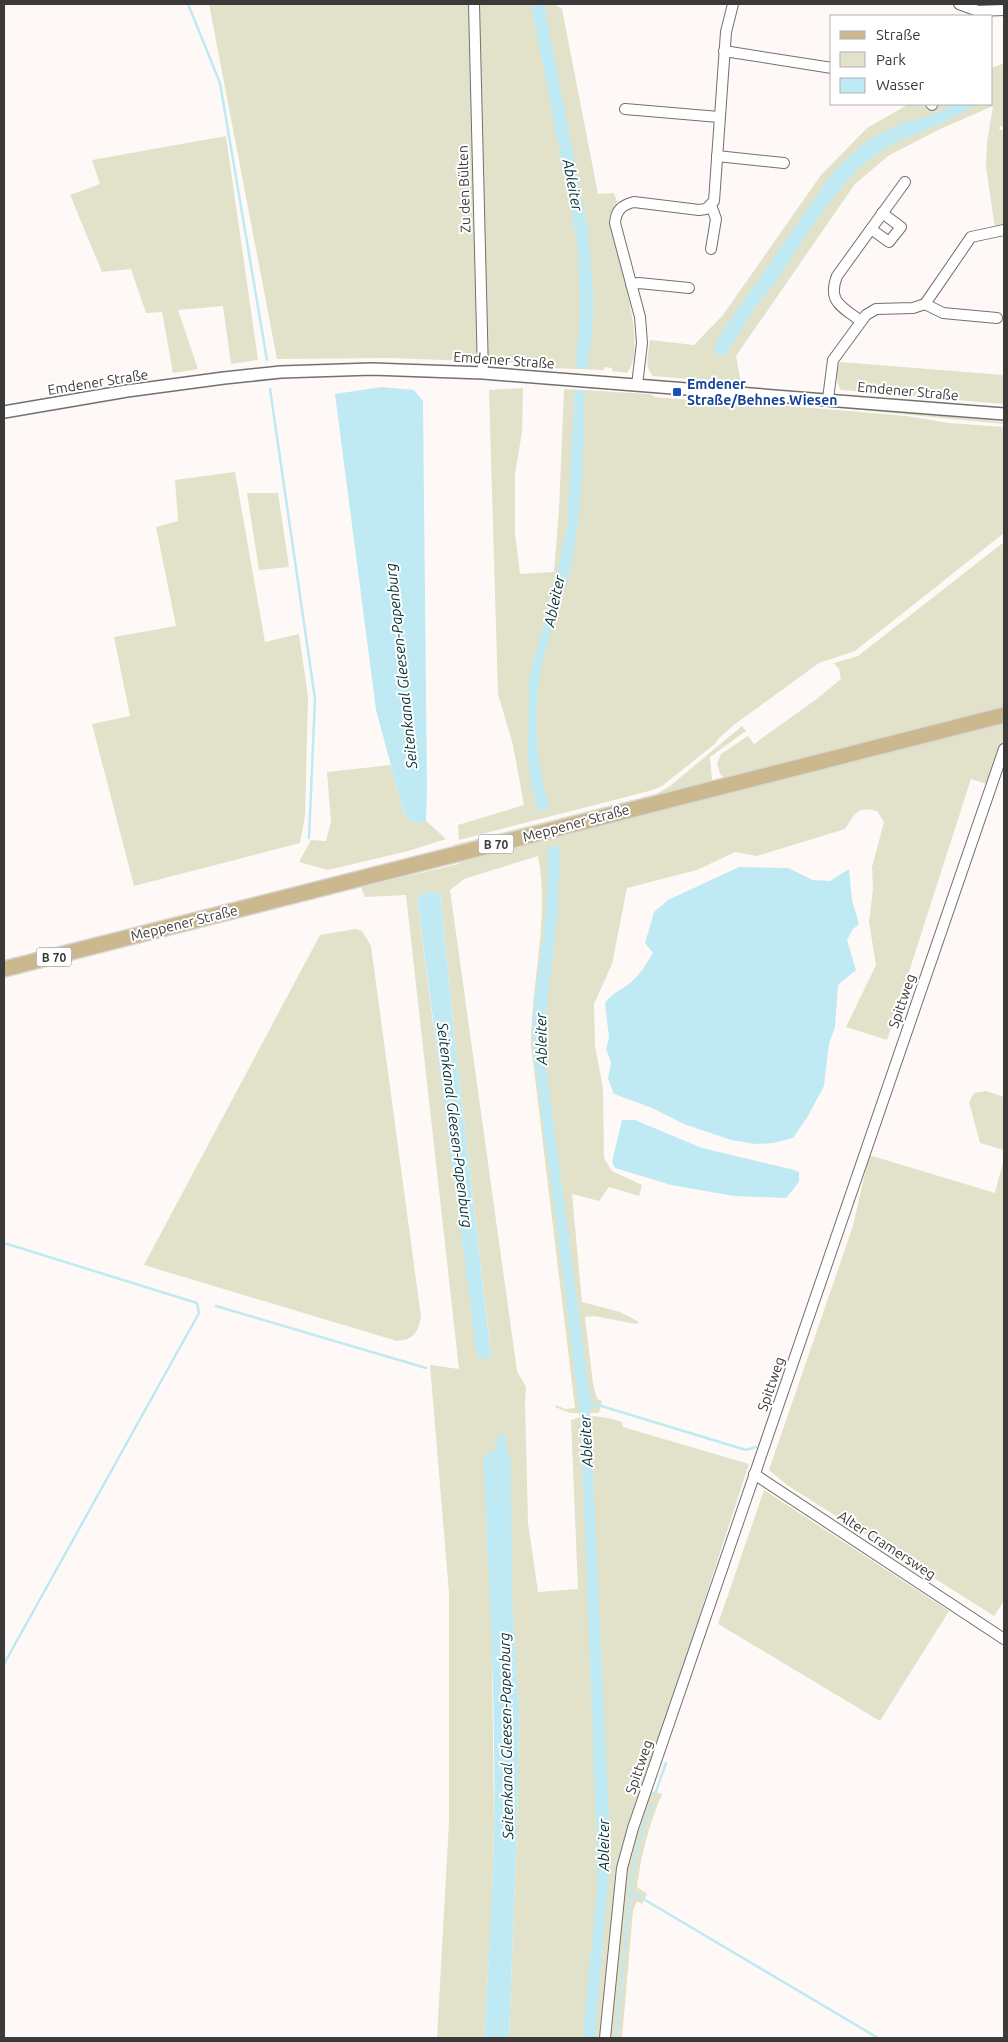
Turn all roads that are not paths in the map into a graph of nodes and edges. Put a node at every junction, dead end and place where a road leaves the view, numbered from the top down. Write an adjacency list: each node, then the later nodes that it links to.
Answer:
1 (474, 4): 22 (street, Zu den Bülten)
2 (733, 4): 5 (street)
3 (959, 4): 4 (street)
4 (1004, 10)
5 (724, 51): 6 (street); 8 (street)
6 (830, 68)
7 (625, 109): 8 (street)
8 (719, 117): 9 (street)
9 (717, 156): 10 (street); 12 (street)
10 (784, 163)
11 (905, 182): 13 (street)
12 (711, 205): 16 (street); 17 (street)
13 (882, 213): 14 (street); 14 (street)
14 (871, 229): 21 (street)
15 (1003, 230): 19 (street)
16 (711, 249)
17 (630, 284): 18 (street); 23 (street)
18 (688, 288)
19 (925, 304): 20 (street); 21 (street)
20 (997, 318)
21 (861, 322): 24 (street)
22 (483, 372): 23 (street, Emdener Straße); 25 (street, Emdener Straße)
23 (637, 384): 24 (street, Emdener Straße)
24 (828, 399): 26 (street, Emdener Straße)
25 (4, 412)
26 (1004, 414)
27 (1004, 716): 29 (main road, Meppener Straße / B 70)
28 (1004, 749): 30 (street, Spittweg)
29 (4, 969)
30 (754, 1474): 31 (street, Alter Cramersweg); 32 (street, Spittweg)
31 (1004, 1638)
32 (605, 2038)

